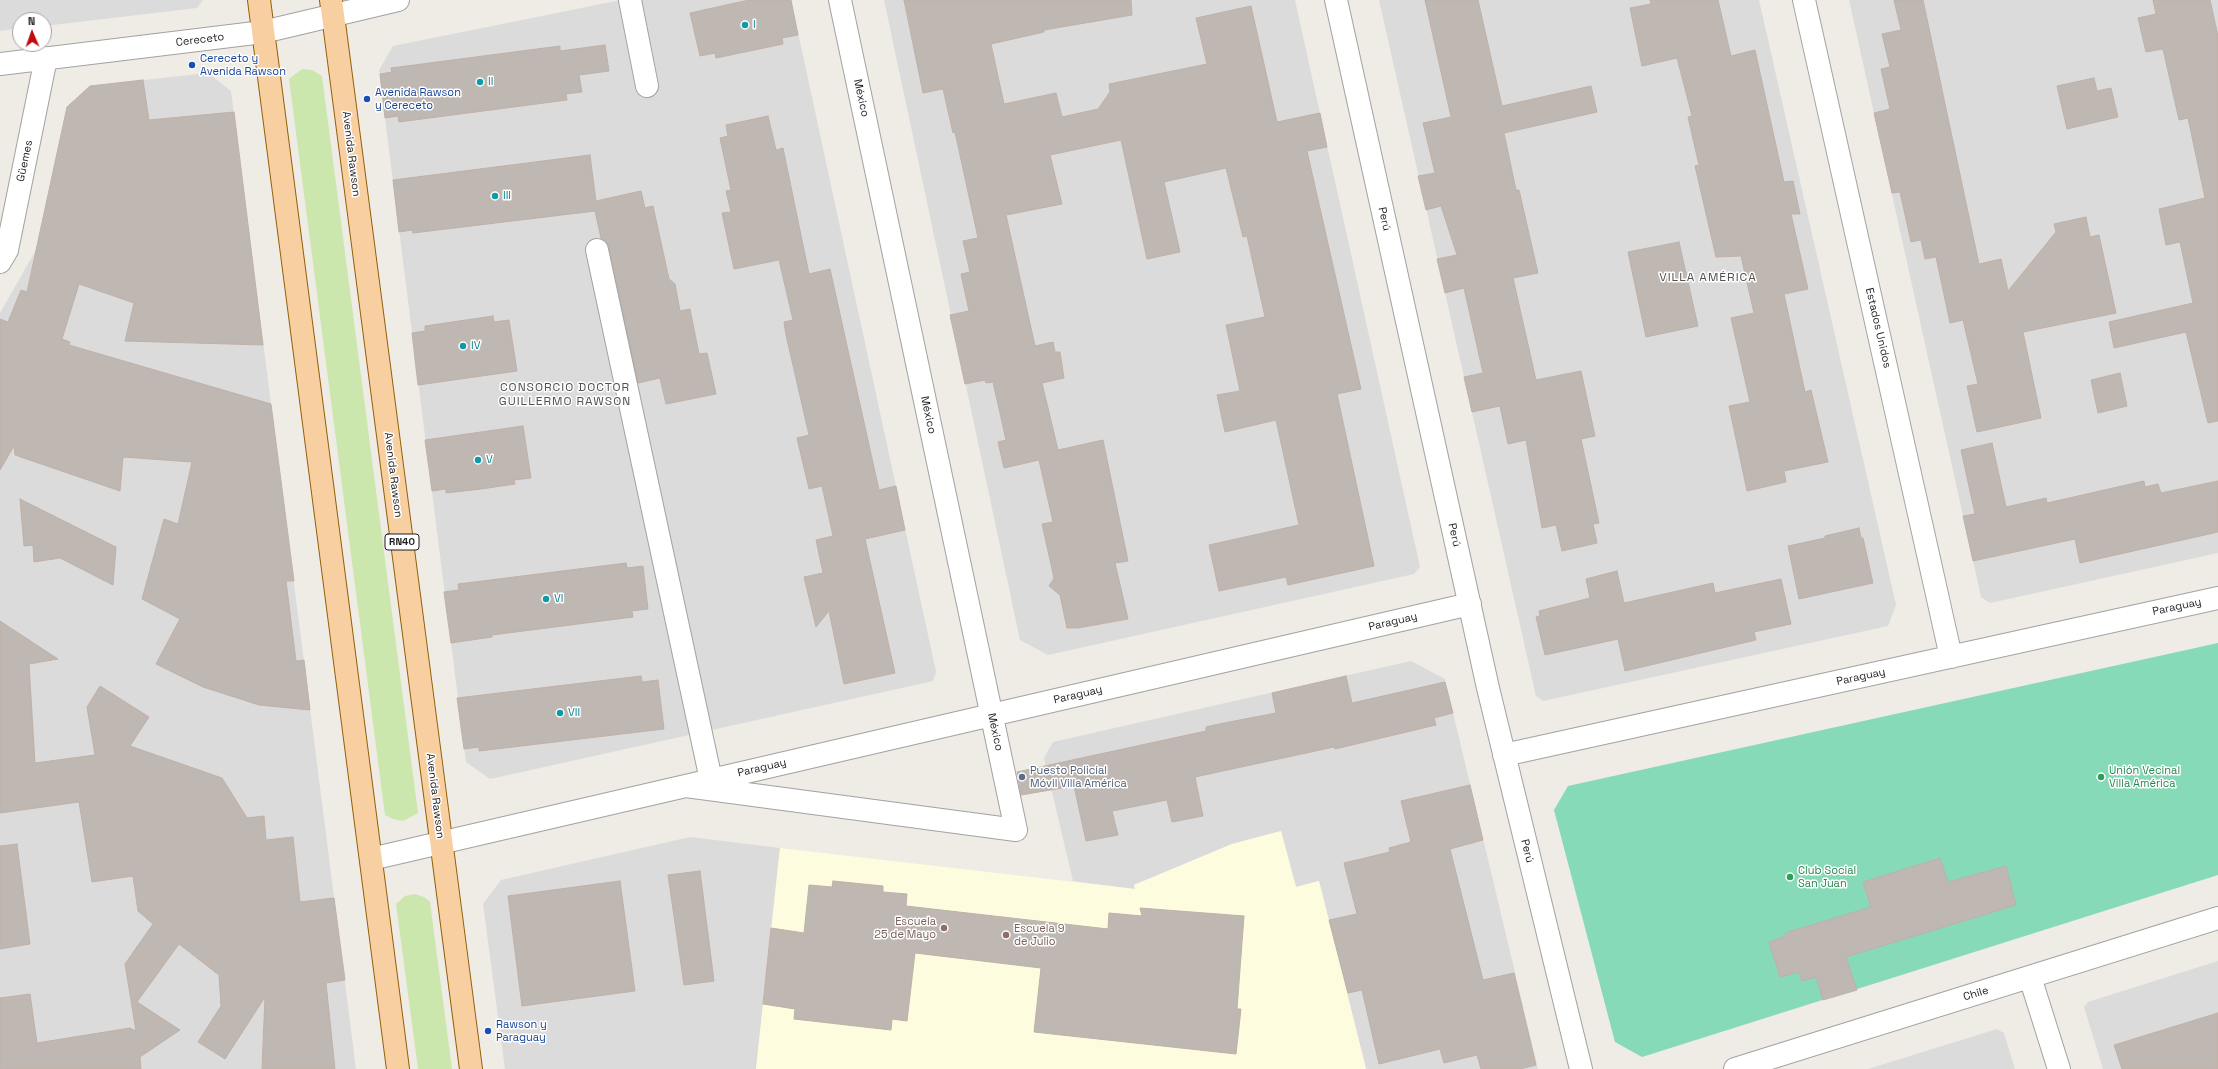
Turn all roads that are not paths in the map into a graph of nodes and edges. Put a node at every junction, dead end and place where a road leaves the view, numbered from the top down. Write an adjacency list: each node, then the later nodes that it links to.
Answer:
1 (259, 0): 8 (main road)
2 (398, 0): 7 (street, Cereceto)
3 (630, 0): 11 (street)
4 (840, 0): 17 (street, México)
5 (1336, 0): 15 (street, Perú)
6 (1804, 0): 16 (street, Estados Unidos)
7 (332, 8): 8 (street, Cereceto); 22 (main road, Avenida Rawson / RN40)
8 (263, 32): 9 (street, Cereceto); 23 (main road)
9 (46, 58): 10 (street, Cereceto); 13 (street, Güemes)
10 (0, 64)
11 (647, 86)
12 (597, 250): 19 (street)
13 (0, 262)
14 (2218, 598): 16 (street, Paraguay)
15 (1470, 604): 17 (street, Paraguay); 18 (street, Perú)
16 (1951, 657): 18 (street, Paraguay)
17 (992, 715): 19 (street, Paraguay); 21 (street, México)
18 (1504, 755): 28 (street, Perú)
19 (711, 780): 20 (street, Paraguay)
20 (686, 786): 21 (street, Paraguay); 22 (street, Paraguay)
21 (1016, 830)
22 (441, 842): 23 (street, Paraguay); 27 (main road, Avenida Rawson / RN40)
23 (371, 859): 26 (main road)
24 (2218, 918): 25 (street, Chile)
25 (2030, 977): 29 (street, Chile); 30 (street)
26 (398, 1069)
27 (471, 1069)
28 (1581, 1069)
29 (1735, 1069)
30 (2059, 1069)

